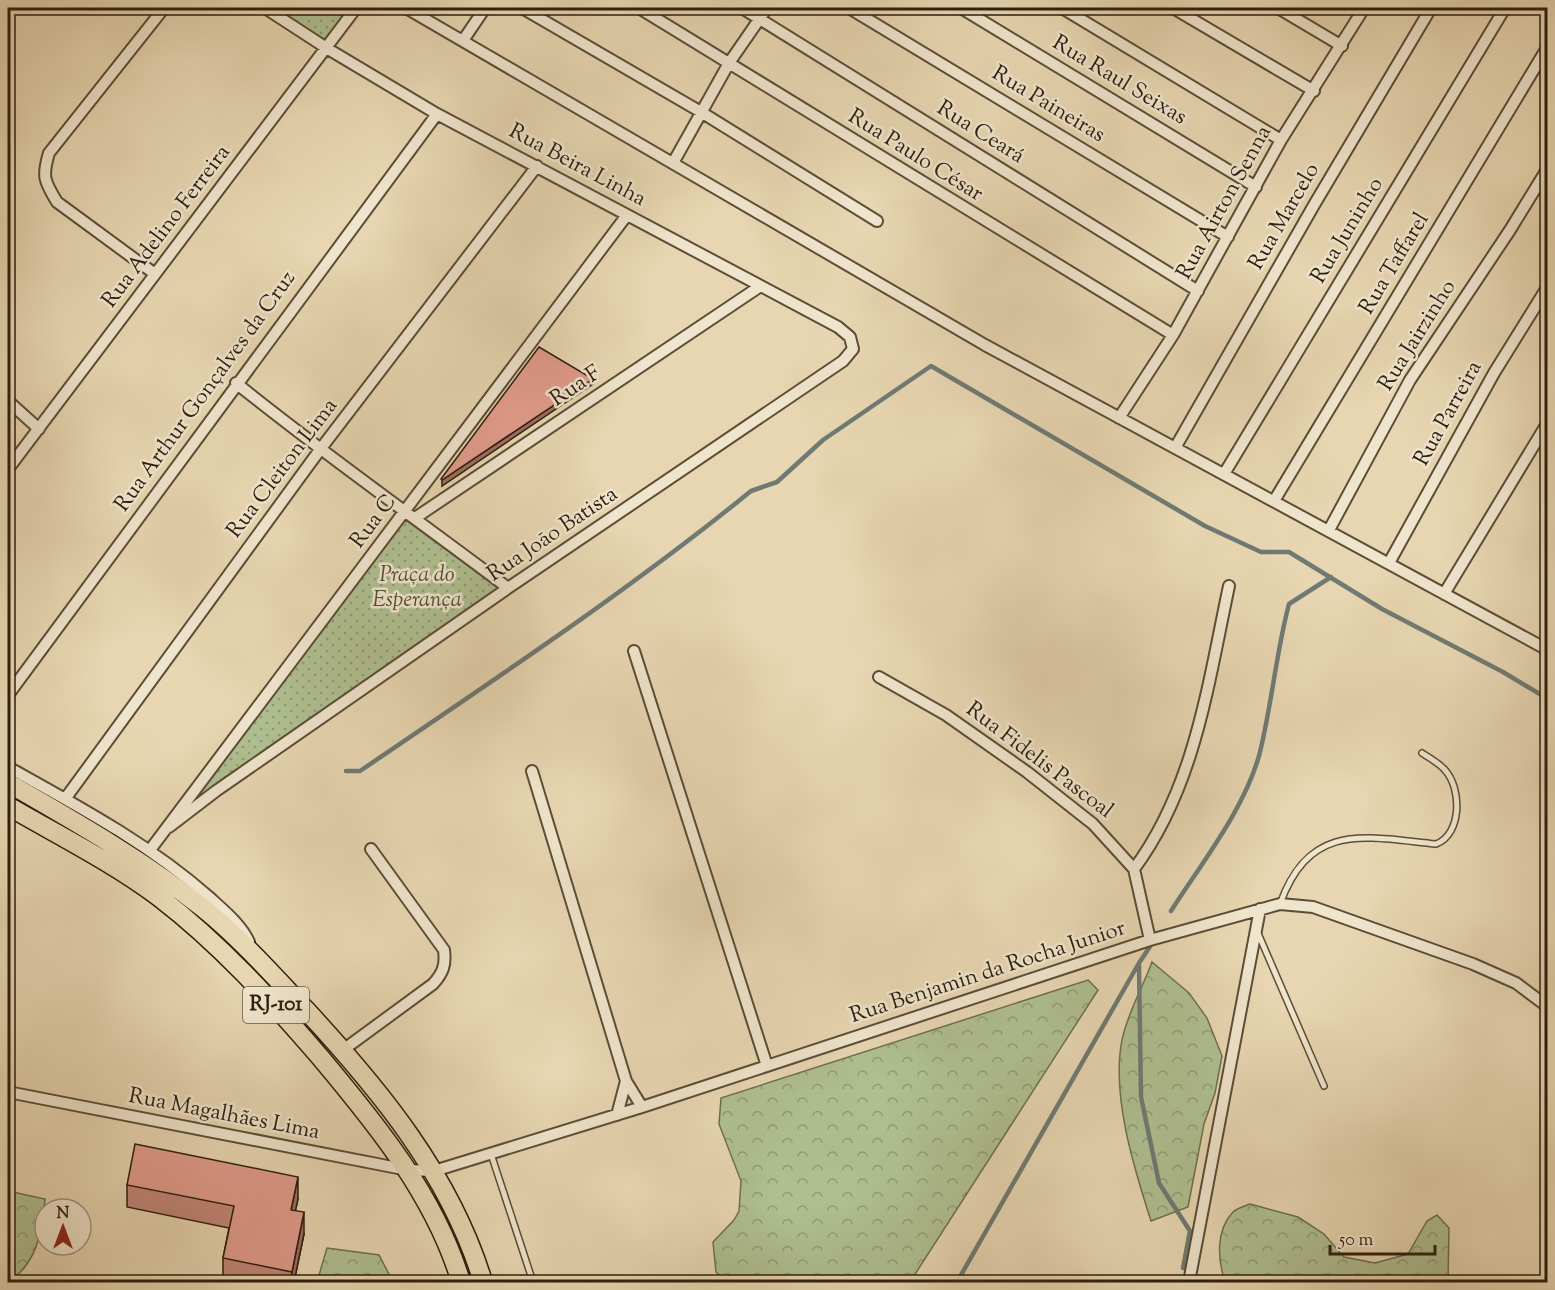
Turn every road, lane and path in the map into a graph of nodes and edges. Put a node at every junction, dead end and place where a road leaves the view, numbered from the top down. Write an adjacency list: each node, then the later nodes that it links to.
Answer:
1 (164, 8): 35 (street)
2 (265, 8): 22 (street, Rua Beira Linha)
3 (357, 8): 22 (street, Rua Adelino Ferreira)
4 (406, 8): 19 (street)
5 (485, 8): 19 (street)
6 (522, 8): 25 (street)
7 (639, 8): 23 (street, Rua Paulo César)
8 (742, 8): 18 (street, Rua Ceará)
9 (767, 8): 18 (street)
10 (849, 8): 34 (street, Rua Paineiras)
11 (961, 8): 31 (street, Rua Raul Seixas)
12 (1062, 8): 27 (street)
13 (1173, 8): 24 (street)
14 (1278, 8): 20 (street)
15 (1364, 8): 20 (street, Rua Airton Senna)
16 (1431, 8): 46 (street, Rua Marcelo)
17 (1505, 8): 49 (street, Rua Juninho)
18 (760, 19): 23 (street); 38 (street, Rua Ceará)
19 (464, 39): 28 (street)
20 (1342, 46): 24 (street, Rua Airton Senna)
21 (1548, 46): 50 (street, Rua Taffarel)
22 (328, 49): 26 (street, Rua Beira Linha); 35 (street, Rua Adelino Ferreira)
23 (729, 63): 25 (street); 39 (street, Rua Paulo César)
24 (1314, 91): 27 (street, Rua Airton Senna)
25 (701, 112): 28 (street); 33 (street)
26 (438, 114): 29 (street, Rua Beira Linha); 41 (street, Rua Arthur Gonçalves da Cruz)
27 (1281, 140): 31 (street, Rua Airton Senna)
28 (673, 163): 43 (street)
29 (537, 166): 32 (street, Rua Beira Linha); 47 (street, Rua Cleiton Lima)
30 (1548, 168): 52 (street, Rua Jairzinho)
31 (1256, 187): 34 (street, Rua Airton Senna)
32 (627, 215): 37 (street, Rua Beira Linha); 51 (street, Rua C)
33 (876, 221)
34 (1228, 237): 38 (street, Rua Airton Senna)
35 (155, 274): 45 (street, Rua Adelino Ferreira)
36 (1548, 286): 53 (street, Rua Parreira)
37 (759, 287): 40 (street, Rua Beira Linha); 51 (street, Rua F)
38 (1198, 291): 39 (street, Rua Airton Senna)
39 (1173, 335): 43 (street, Rua Airton Senna)
40 (843, 362): 55 (street, Rua Joāo Batista)
41 (236, 383): 47 (street); 60 (street, Rua Arthur Gonçalves da Cruz)
42 (8, 401): 45 (street)
43 (1119, 418): 46 (street)
44 (1548, 422): 56 (street)
45 (39, 429): 48 (street, Rua Adelino Ferreira)
46 (1175, 448): 49 (street)
47 (320, 451): 51 (street); 65 (street, Rua Cleiton Lima)
48 (8, 469)
49 (1224, 474): 50 (street)
50 (1274, 501): 52 (street)
51 (411, 515): 55 (street); 67 (street, Rua C)
52 (1329, 530): 53 (street)
53 (1389, 563): 56 (street)
54 (1229, 586): 70 (street)
55 (508, 588): 67 (street, Rua Joāo Batista)
56 (1444, 594): 57 (street)
57 (1548, 650)
58 (634, 651): 78 (street)
59 (879, 677): 70 (street, Rua Fidelis Pascoal)
60 (8, 695)
61 (1422, 753): 71 (lane)
62 (8, 767): 65 (street)
63 (532, 771): 79 (street)
64 (8, 783): 75 (main road, RJ-101)
65 (65, 799): 69 (street)
66 (8, 806): 85 (main road, RJ-101)
67 (169, 827): 69 (street, Rua C)
68 (371, 849): 77 (street)
69 (150, 850): 75 (street)
70 (1134, 869): 74 (street, Rua Fidelis Pascoal)
71 (1280, 904): 72 (street, Rua Benjamin da Rocha Junior); 76 (street, Rua Benjamin da Rocha Junior)
72 (1260, 909): 73 (street); 74 (street, Rua Benjamin da Rocha Junior)
73 (1257, 929): 80 (lane); 90 (street)
74 (1150, 940): 78 (street, Rua Benjamin da Rocha Junior)
75 (254, 953): 77 (main road, RJ-101)
76 (1548, 1007)
77 (343, 1050): 86 (main road, RJ-101)
78 (767, 1066): 82 (street, Rua Benjamin da Rocha Junior)
79 (626, 1081): 82 (street); 83 (street)
80 (1324, 1086)
81 (8, 1092): 85 (street, Rua Magalhães Lima)
82 (642, 1107): 83 (street, Rua Benjamin da Rocha Junior)
83 (617, 1115): 84 (street, Rua Benjamin da Rocha Junior)
84 (492, 1154): 86 (street, Rua Benjamin da Rocha Junior); 89 (lane)
85 (408, 1170): 86 (street, Rua Magalhães Lima); 87 (main road, RJ-101)
86 (434, 1171): 88 (main road, RJ-101)
87 (461, 1282)
88 (483, 1282)
89 (533, 1282)
90 (1189, 1282)

